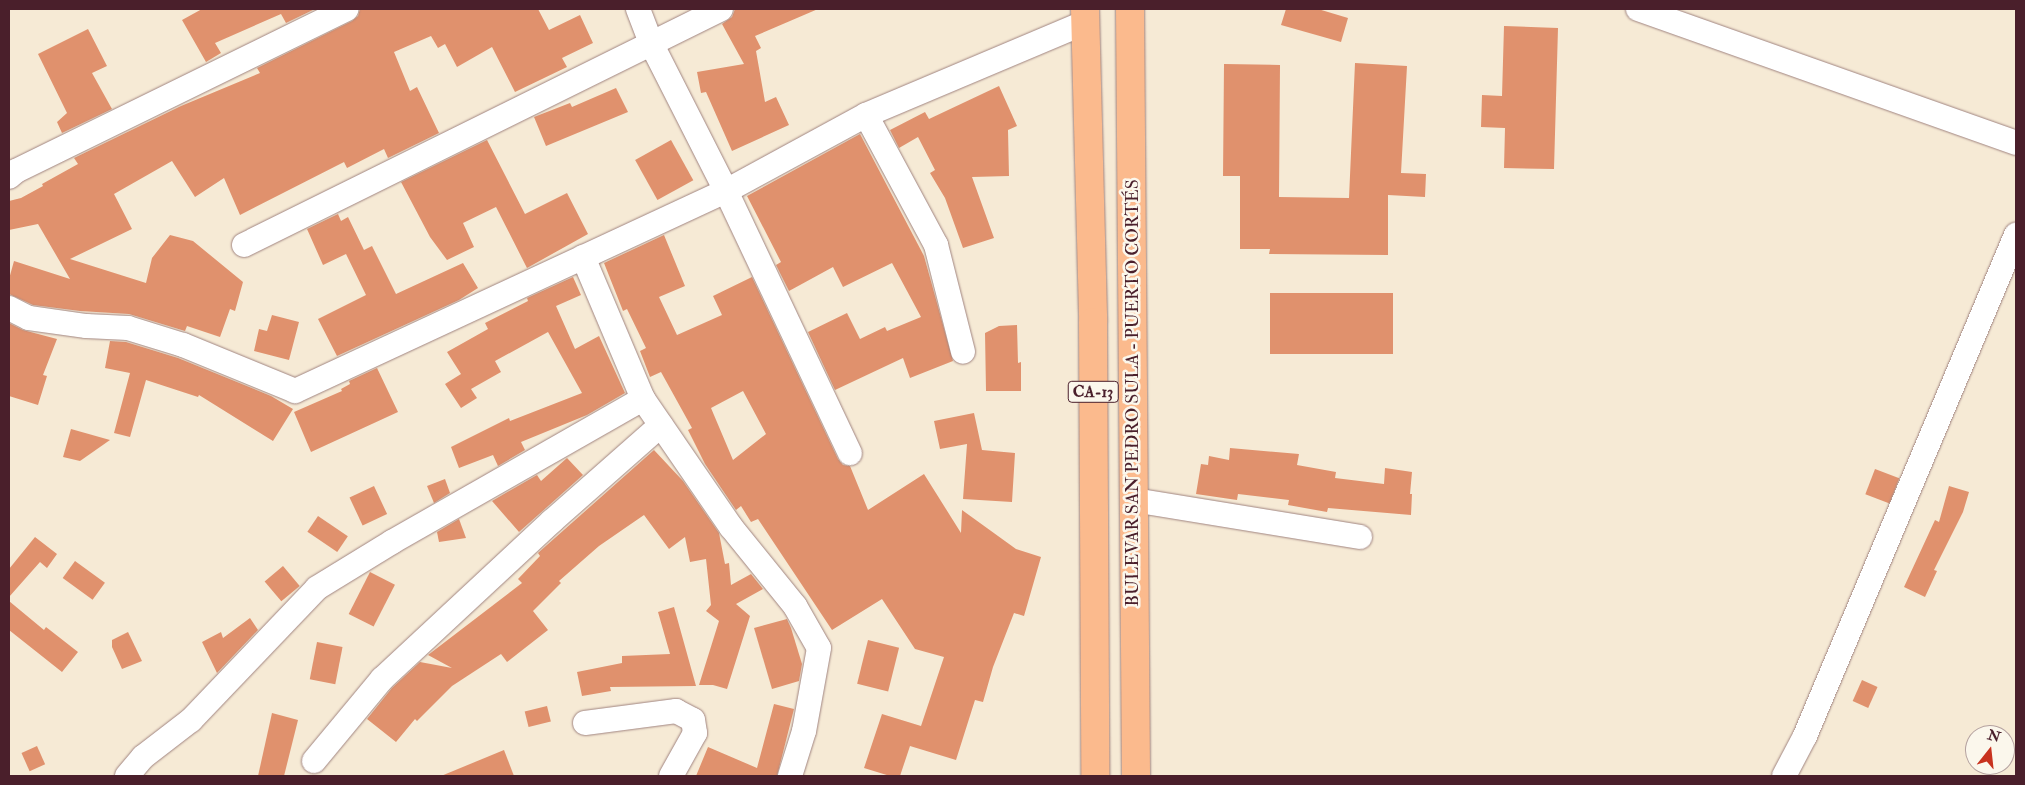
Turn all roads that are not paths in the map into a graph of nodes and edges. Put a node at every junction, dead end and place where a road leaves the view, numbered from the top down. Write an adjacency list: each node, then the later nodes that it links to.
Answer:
1 (346, 9): 10 (street)
2 (638, 9): 7 (street)
3 (720, 9): 7 (street)
4 (1130, 9): 20 (highway, BULEVAR SAN PEDRO SULA - PUERTO CORTÉS / CA-13)
5 (1638, 9): 9 (street)
6 (1085, 16): 8 (street); 27 (highway, CA-13)
7 (651, 43): 11 (street); 13 (street)
8 (866, 115): 11 (street); 16 (street)
9 (2016, 143)
10 (9, 177)
11 (726, 191): 14 (street); 19 (street)
12 (2016, 235): 29 (street)
13 (244, 245)
14 (583, 256): 15 (street); 17 (street)
15 (9, 308)
16 (963, 352)
17 (643, 399): 18 (street); 24 (street)
18 (661, 425): 23 (street); 26 (street)
19 (850, 453)
20 (1134, 500): 21 (street); 28 (highway, BULEVAR SAN PEDRO SULA - PUERTO CORTÉS / CA-13)
21 (1360, 537)
22 (585, 722): 25 (street)
23 (314, 761)
24 (127, 776)
25 (670, 776)
26 (790, 776)
27 (1095, 776)
28 (1136, 776)
29 (1784, 776)

